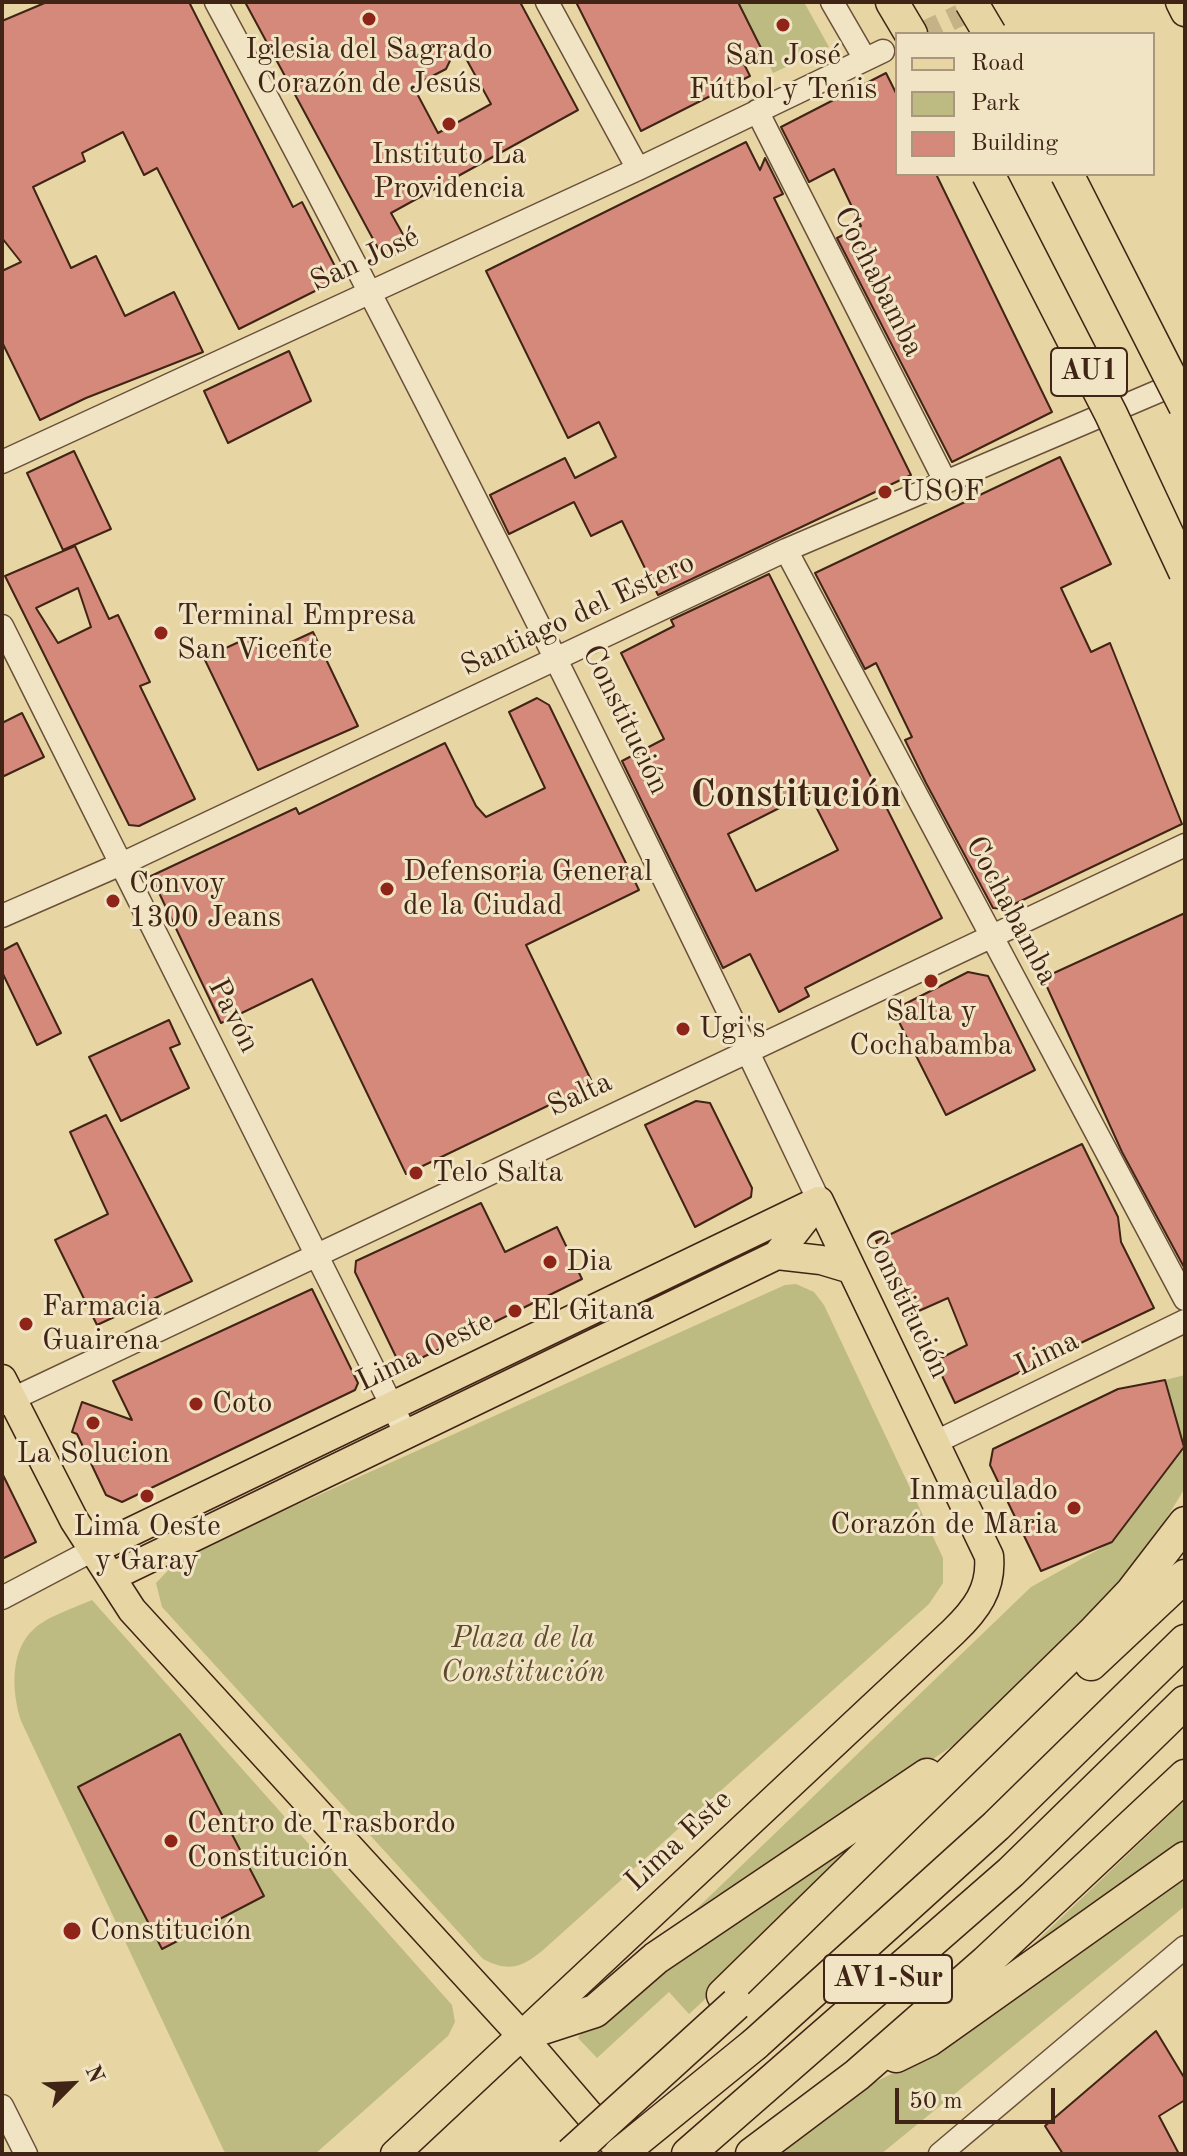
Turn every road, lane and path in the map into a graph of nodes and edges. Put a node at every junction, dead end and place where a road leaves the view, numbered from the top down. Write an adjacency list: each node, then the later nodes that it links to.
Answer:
1 (216, 2): 14 (street, Constitución)
2 (547, 2): 11 (street)
3 (832, 2): 10 (street, San José)
4 (892, 2): 8 (highway)
5 (971, 2): 9 (highway, bridge)
6 (1180, 2): 7 (main road)
7 (1185, 12)
8 (910, 32)
9 (989, 32)
10 (757, 111): 11 (street, San José); 18 (street, Cochabamba)
11 (638, 169): 14 (street, San José)
12 (989, 176): 20 (highway, AU1, bridge)
13 (1068, 176): 16 (highway, AU1, bridge)
14 (371, 289): 17 (street, San José); 22 (street, Constitución)
15 (1185, 380): 18 (street, Santiago del Estero)
16 (1185, 406)
17 (2, 462)
18 (945, 481): 19 (street, Santiago del Estero)
19 (786, 550): 22 (street, Santiago del Estero); 26 (street, Cochabamba)
20 (1185, 572)
21 (2, 626): 24 (street, Pavón)
22 (557, 658): 24 (street, Santiago del Estero); 27 (street, Constitución)
23 (1185, 845): 26 (street, Salta)
24 (123, 863): 25 (street, Santiago del Estero); 29 (street, Pavón)
25 (2, 916)
26 (989, 935): 27 (street, Salta); 32 (street, Cochabamba)
27 (747, 1049): 28 (street, Constitución); 29 (street, Salta)
28 (819, 1201): 30 (main road); 31 (main road, Constitución); 35 (main road, Lima Oeste)
29 (318, 1253): 34 (street, Salta); 35 (street, Pavón)
30 (777, 1255): 31 (main road); 36 (main road)
31 (851, 1269): 37 (main road, Constitución)
32 (1185, 1299)
33 (1185, 1321): 37 (street, Lima)
34 (5, 1394): 39 (main road)
35 (392, 1406): 36 (street, Pavón); 39 (main road, Lima Oeste)
36 (406, 1434): 41 (main road)
37 (936, 1442): 40 (main road, Constitución)
38 (1185, 1523): 46 (highway)
39 (93, 1550): 41 (main road); 43 (street, Lima Oeste)
40 (990, 1566): 51 (main road, Lima Este)
41 (111, 1577): 51 (main road)
42 (1183, 1579): 50 (highway)
43 (2, 1598)
44 (1185, 1641): 57 (highway, AV1-Sur, bridge)
45 (1185, 1702): 58 (highway, AV1-Sur)
46 (1016, 1709): 50 (highway); 51 (highway)
47 (1185, 1776): 52 (highway)
48 (1185, 1858): 52 (highway)
49 (1185, 1947): 60 (street)
50 (729, 2000): 56 (highway, bridge)
51 (521, 2035): 55 (main road, Lima Este); 57 (main road)
52 (857, 2075): 59 (highway)
53 (2, 2106): 54 (street)
54 (26, 2154)
55 (395, 2154)
56 (569, 2154)
57 (622, 2154)
58 (688, 2154)
59 (752, 2154)
60 (940, 2154)

